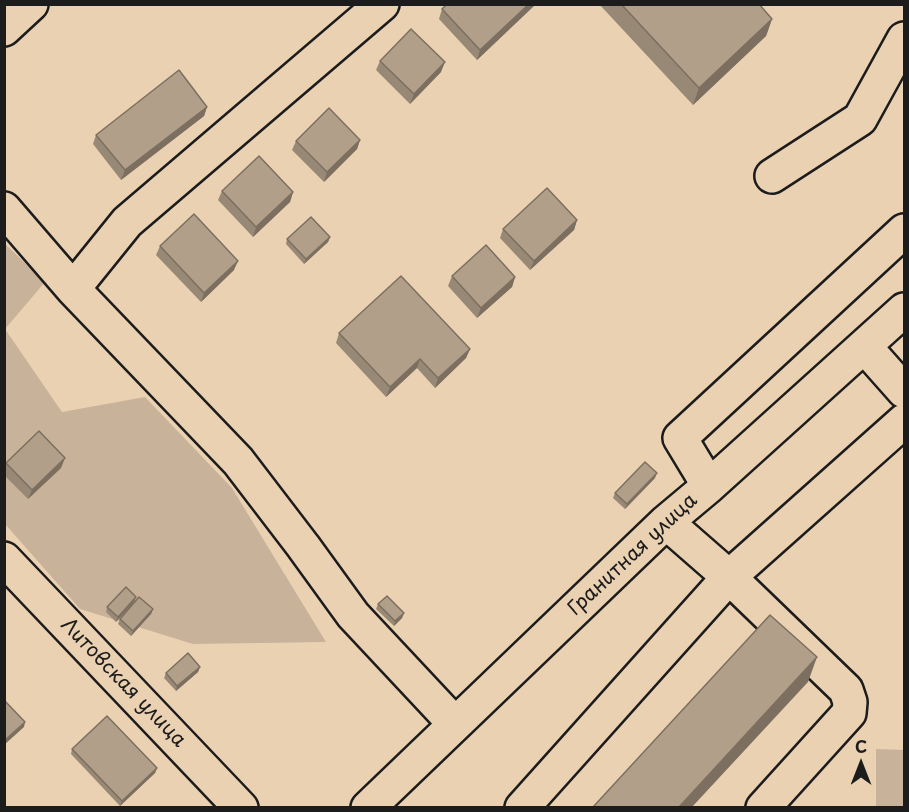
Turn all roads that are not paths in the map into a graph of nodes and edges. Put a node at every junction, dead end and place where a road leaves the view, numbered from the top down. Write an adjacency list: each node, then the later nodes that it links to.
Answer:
1 (32, 4): 3 (street)
2 (382, 4): 8 (street)
3 (4, 29)
4 (904, 39): 5 (street)
5 (772, 176)
6 (4, 209): 8 (street)
7 (904, 231): 13 (street)
8 (73, 289): 17 (street)
9 (904, 310): 10 (street, Гранитная улица)
10 (865, 347): 11 (street); 13 (street, Гранитная улица)
11 (904, 391)
12 (904, 421): 16 (street)
13 (709, 486): 14 (street, Гранитная улица)
14 (666, 522): 16 (street); 17 (street, Гранитная улица)
15 (4, 559): 18 (street, Литовская улица)
16 (729, 577): 20 (street); 21 (street)
17 (455, 724): 19 (street, Гранитная улица)
18 (241, 807)
19 (368, 807)
20 (522, 807)
21 (763, 807)

